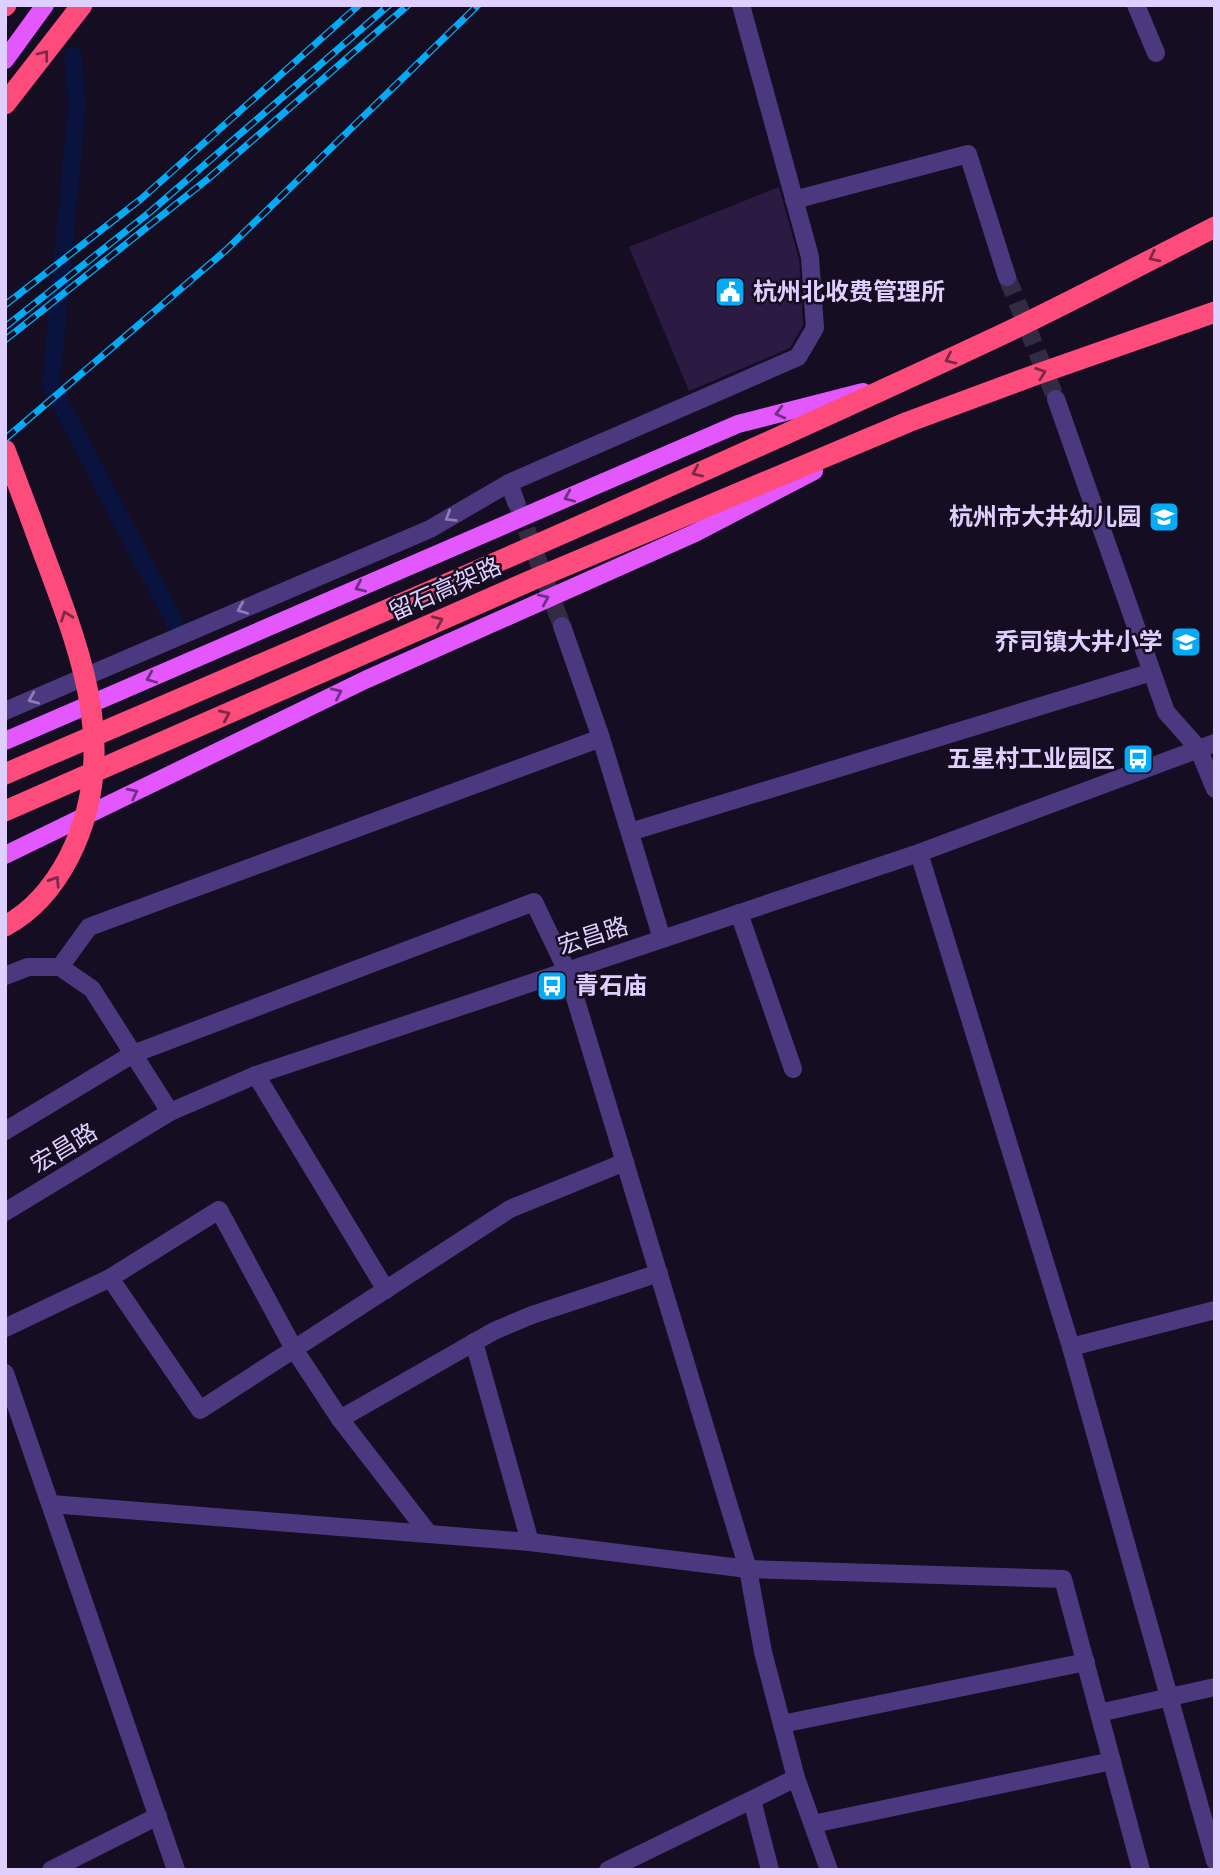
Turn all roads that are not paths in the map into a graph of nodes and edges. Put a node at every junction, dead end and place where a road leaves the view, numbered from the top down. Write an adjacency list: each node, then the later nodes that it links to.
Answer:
1 (45, 5): 6 (main road)
2 (82, 5): 7 (highway, one-way to 2)
3 (741, 5): 8 (street)
4 (1136, 5): 5 (street)
5 (1156, 52)
6 (5, 60)
7 (5, 104)
8 (794, 200): 10 (street); 16 (street)
9 (1215, 226): 12 (highway, 留石高架路, one-way to 12)
10 (1007, 276)
11 (1215, 312): 14 (highway, 留石高架路, one-way to 11)
12 (893, 385): 22 (main road, one-way to 22); 24 (highway, 留石高架路, one-way to 24)
13 (1056, 399): 19 (street)
14 (908, 422): 26 (highway, 留石高架路, one-way to 14); 29 (main road, one-way to 14)
15 (5, 450): 31 (highway, one-way to 15, bridge)
16 (509, 482): 17 (street); 20 (street, one-way to 20)
17 (516, 502)
18 (562, 626): 21 (street)
19 (1152, 672): 23 (street); 27 (street)
20 (5, 711)
21 (601, 737): 27 (street); 33 (street)
22 (5, 741)
23 (1207, 745): 25 (street); 28 (street, 宏昌路)
24 (5, 774)
25 (1215, 789)
26 (5, 811)
27 (630, 832): 32 (street)
28 (919, 853): 30 (street, 宏昌路); 49 (street)
29 (5, 855)
30 (739, 913): 32 (street, 宏昌路); 37 (street)
31 (5, 926)
32 (662, 939): 34 (street, 宏昌路)
33 (60, 967): 35 (street); 36 (street)
34 (567, 971): 36 (street); 38 (street, 宏昌路); 41 (street)
35 (5, 976)
36 (133, 1054): 39 (street); 40 (street)
37 (793, 1069)
38 (256, 1075): 39 (street, 宏昌路); 45 (street)
39 (170, 1112): 42 (street, 宏昌路)
40 (5, 1131)
41 (625, 1162): 43 (street); 45 (street)
42 (5, 1212)
43 (659, 1273): 48 (street); 56 (street)
44 (110, 1278): 47 (street); 50 (street); 50 (street)
45 (386, 1290): 50 (street)
46 (1215, 1310): 49 (street)
47 (5, 1328)
48 (474, 1342): 52 (street); 55 (street)
49 (1071, 1346): 59 (street)
50 (294, 1349): 52 (street)
51 (5, 1373): 53 (street)
52 (340, 1419): 54 (street)
53 (51, 1504): 54 (street); 65 (street)
54 (429, 1534): 55 (street)
55 (530, 1542): 56 (street)
56 (748, 1569): 57 (street); 61 (street)
57 (1086, 1662): 60 (street); 61 (street)
58 (1215, 1687): 59 (street)
59 (1167, 1698): 60 (street); 67 (street)
60 (1099, 1713): 62 (street)
61 (782, 1724): 63 (street)
62 (1112, 1761): 66 (street); 73 (street)
63 (796, 1778): 64 (street); 66 (street)
64 (752, 1800): 70 (street); 71 (street)
65 (158, 1816): 68 (street); 69 (street)
66 (813, 1824): 72 (street)
67 (1215, 1861)
68 (51, 1870)
69 (176, 1870)
70 (608, 1870)
71 (769, 1870)
72 (829, 1870)
73 (1141, 1870)

